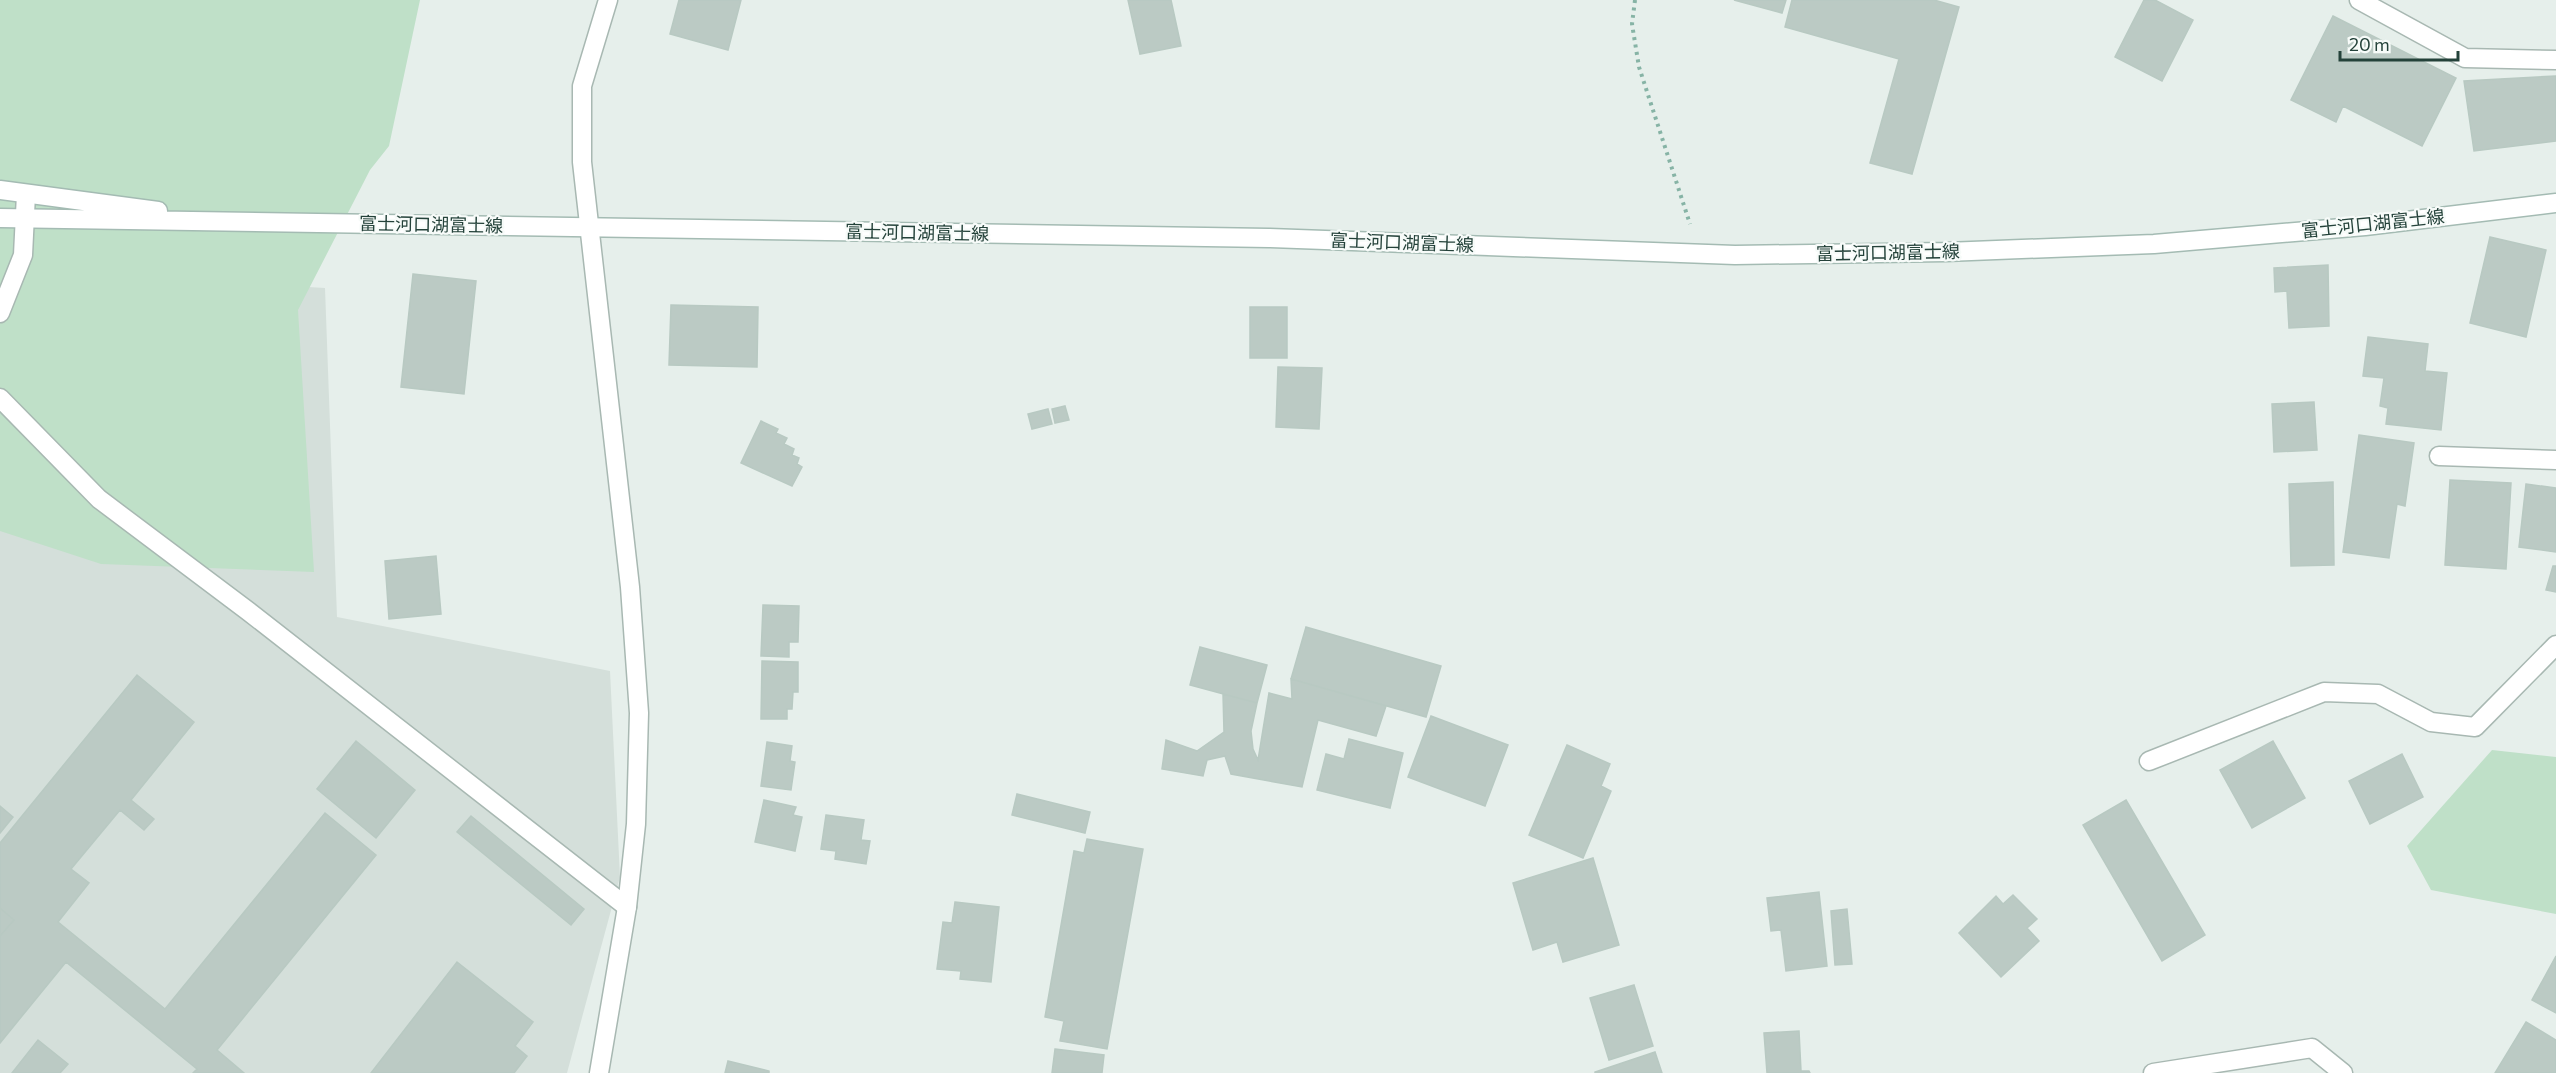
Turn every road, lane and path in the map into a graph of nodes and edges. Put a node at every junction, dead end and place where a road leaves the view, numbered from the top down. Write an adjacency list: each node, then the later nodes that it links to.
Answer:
1 (608, 0): 11 (main road)
2 (1635, 0): 12 (path)
3 (2360, 0): 4 (main road)
4 (2556, 60)
5 (0, 190): 6 (main road, 富士河口湖富士線)
6 (26, 194): 9 (main road); 10 (main road, 富士河口湖富士線)
7 (2556, 202): 12 (main road, 富士河口湖富士線)
8 (0, 218): 9 (main road, 富士河口湖富士線)
9 (25, 219): 10 (main road, 富士河口湖富士線); 13 (main road)
10 (247, 222): 11 (main road, 富士河口湖富士線)
11 (589, 228): 12 (main road, 富士河口湖富士線); 19 (main road)
12 (1700, 253)
13 (0, 313)
14 (0, 398): 19 (main road)
15 (2439, 456): 16 (main road)
16 (2556, 460)
17 (2556, 645): 18 (main road)
18 (2150, 761)
19 (627, 907): 20 (main road)
20 (599, 1073)
21 (2153, 1073): 22 (main road)
22 (2343, 1073)

